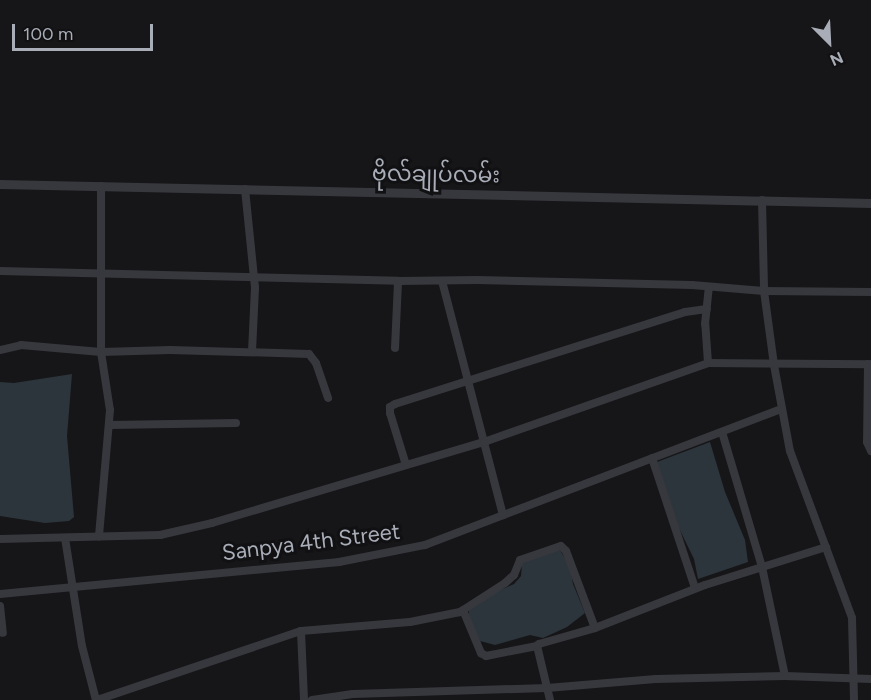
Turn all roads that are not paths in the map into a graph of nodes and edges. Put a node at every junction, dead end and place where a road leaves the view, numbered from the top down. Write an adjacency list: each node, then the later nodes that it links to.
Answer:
1 (0, 184): 2 (street, ဗိုလ်ချုပ်လမ်း)
2 (101, 186): 3 (street, ဗိုလ်ချုပ်လမ်း); 7 (street)
3 (245, 189): 4 (street, ဗိုလ်ချုပ်လမ်း); 8 (street)
4 (762, 200): 5 (street, ဗိုလ်ချုပ်လမ်း); 12 (street)
5 (871, 203)
6 (0, 271): 7 (street)
7 (99, 272): 8 (street); 17 (street)
8 (254, 278): 9 (street); 18 (street)
9 (398, 281): 10 (street); 15 (street)
10 (442, 281): 11 (street); 22 (street)
11 (709, 288): 12 (street); 14 (street)
12 (764, 291): 13 (street); 21 (street)
13 (871, 292)
14 (707, 309): 19 (street); 22 (street)
15 (395, 348)
16 (0, 350): 17 (street)
17 (101, 352): 18 (street); 26 (street)
18 (252, 352): 23 (street)
19 (708, 363): 21 (street); 28 (street)
20 (870, 364): 21 (street); 29 (street)
21 (774, 365): 24 (street)
22 (466, 381): 28 (street); 31 (street)
23 (328, 398)
24 (782, 409): 27 (street, Sanpya 4th Street); 36 (street)
25 (236, 423): 26 (street)
26 (109, 425): 33 (street)
27 (722, 432): 30 (street, Sanpya 4th Street); 37 (street)
28 (483, 442): 31 (street); 32 (street)
29 (871, 452)
30 (652, 459): 32 (street, Sanpya 4th Street); 38 (street)
31 (406, 465): 33 (street)
32 (503, 515): 39 (street, Sanpya 4th Street)
33 (99, 537): 34 (street)
34 (65, 538): 35 (street); 39 (street)
35 (0, 539)
36 (826, 547): 37 (street); 48 (street)
37 (762, 567): 38 (street); 47 (street)
38 (695, 588): 43 (street)
39 (74, 589): 40 (street, Sanpya 4th Street); 51 (street)
40 (0, 594)
41 (0, 606): 45 (street)
42 (463, 610): 43 (street); 44 (street); 46 (street)
43 (595, 628): 46 (street)
44 (301, 630): 51 (street); 52 (street)
45 (3, 633)
46 (537, 646): 50 (street)
47 (784, 676): 48 (street); 50 (street)
48 (852, 678): 49 (street); 55 (street)
49 (871, 679)
50 (547, 688): 53 (street); 54 (street)
51 (97, 700)
52 (303, 700)
53 (312, 700)
54 (550, 700)
55 (854, 700)

